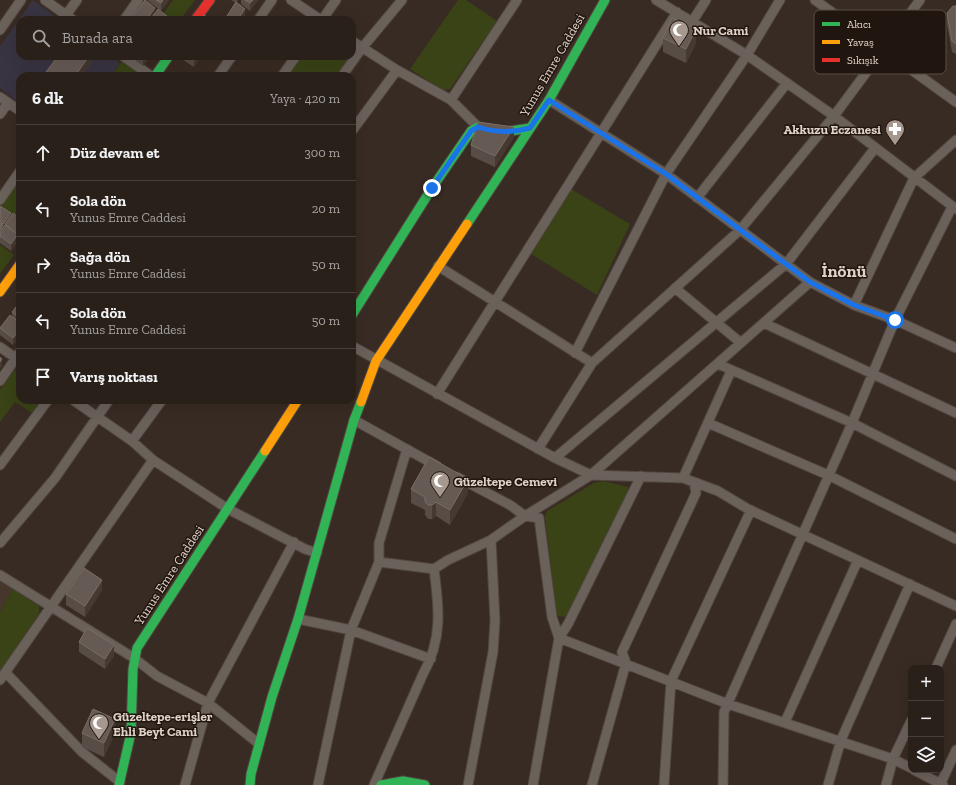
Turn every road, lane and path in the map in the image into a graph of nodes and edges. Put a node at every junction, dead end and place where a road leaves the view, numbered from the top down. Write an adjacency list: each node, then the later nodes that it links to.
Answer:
1 (21, 0): 28 (street)
2 (45, 0): 20 (street)
3 (77, 0): 21 (street)
4 (138, 0): 22 (street)
5 (210, 0): 23 (street)
6 (272, 0): 24 (street)
7 (291, 0): 25 (street)
8 (336, 0): 26 (street)
9 (402, 0): 30 (street)
10 (517, 0): 48 (street)
11 (605, 0): 49 (street, Yunus Emre Caddesi)
12 (656, 0): 19 (street)
13 (706, 0): 27 (street)
14 (780, 0): 31 (street)
15 (815, 0): 17 (street)
16 (920, 0): 18 (street)
17 (829, 10)
18 (913, 10)
19 (677, 12): 27 (street); 58 (street)
20 (66, 16)
21 (70, 16)
22 (127, 16)
23 (198, 16)
24 (261, 16)
25 (316, 16)
26 (325, 16)
27 (692, 22): 31 (street)
28 (0, 30)
29 (356, 44): 30 (street)
30 (362, 48): 32 (street); 38 (street)
31 (747, 54): 46 (street); 61 (street)
32 (356, 56)
33 (129, 60): 39 (street)
34 (166, 60): 40 (street)
35 (229, 60): 41 (street)
36 (293, 60): 42 (street)
37 (353, 60): 43 (street)
38 (397, 70): 48 (street); 55 (street)
39 (145, 72)
40 (158, 72)
41 (221, 72)
42 (285, 72)
43 (345, 72)
44 (865, 74): 54 (street)
45 (917, 74): 50 (street)
46 (788, 83): 54 (street); 64 (street)
47 (0, 97): 51 (street)
48 (451, 100): 56 (street)
49 (549, 100): 57 (street, Yunus Emre Caddesi); 58 (street)
50 (956, 102)
51 (8, 103): 52 (street); 53 (street)
52 (16, 108)
53 (0, 114)
54 (834, 116): 60 (street); 67 (street)
55 (356, 126)
56 (478, 127): 57 (street, Yunus Emre Caddesi); 76 (street)
57 (530, 128): 69 (street)
58 (601, 133): 61 (street); 74 (street)
59 (956, 140): 63 (street)
60 (876, 148): 63 (street); 68 (street)
61 (666, 174): 64 (street); 84 (street)
62 (16, 177): 65 (street)
63 (914, 178): 66 (street); 75 (street)
64 (697, 198): 67 (street)
65 (0, 200)
66 (954, 208): 77 (street)
67 (740, 230): 68 (street); 72 (street)
68 (786, 264): 71 (street); 78 (street)
69 (438, 266): 74 (street); 87 (street)
70 (16, 270): 73 (street)
71 (810, 282): 75 (street); 79 (street)
72 (675, 288): 78 (street); 88 (street)
73 (0, 292)
74 (495, 302): 84 (street); 93 (street)
75 (854, 305): 77 (street)
76 (356, 309)
77 (895, 320): 83 (street); 91 (street)
78 (716, 322): 80 (street); 107 (street)
79 (764, 323): 80 (street); 91 (street)
80 (741, 343): 89 (street)
81 (0, 347): 85 (street)
82 (356, 348): 87 (street)
83 (956, 348)
84 (575, 353): 88 (street)
85 (16, 355)
86 (16, 361): 92 (street)
87 (376, 361): 93 (street); 101 (street)
88 (592, 363): 106 (street)
89 (718, 364): 90 (street); 110 (street)
90 (731, 371): 102 (street); 103 (street)
91 (873, 373): 99 (street); 103 (street)
92 (0, 381)
93 (437, 394): 106 (street)
94 (45, 404): 109 (street)
95 (79, 404): 100 (street)
96 (106, 404): 100 (street)
97 (159, 404): 104 (street)
98 (295, 404): 116 (street, Yunus Emre Caddesi)
99 (956, 413)
100 (98, 416): 104 (street); 123 (street)
101 (354, 420): 105 (street); 124 (street)
102 (708, 423): 111 (street); 114 (street)
103 (852, 424): 111 (street); 113 (street)
104 (132, 441): 108 (street)
105 (406, 449): 118 (street); 126 (street)
106 (538, 449): 107 (street)
107 (555, 458): 110 (street)
108 (153, 460): 116 (street); 131 (street)
109 (0, 465)
110 (591, 475): 112 (street); 118 (street)
111 (828, 475): 119 (street); 120 (street)
112 (641, 476): 114 (street); 135 (street)
113 (956, 476)
114 (683, 478): 115 (street)
115 (694, 482): 117 (street); 138 (street)
116 (228, 509): 122 (street); 136 (street, Yunus Emre Caddesi)
117 (751, 510): 119 (street); 141 (street)
118 (525, 516): 121 (street); 135 (street)
119 (803, 535): 125 (street); 143 (street)
120 (956, 539)
121 (491, 540): 127 (street); 159 (street)
122 (294, 542): 124 (street); 142 (street)
123 (0, 543)
124 (317, 553): 132 (street)
125 (858, 560): 129 (street); 144 (street)
126 (379, 562): 127 (street); 134 (street)
127 (434, 569): 137 (street)
128 (0, 574): 131 (street)
129 (910, 584): 130 (street); 146 (street)
130 (956, 606)
131 (52, 607): 136 (street); 140 (street)
132 (298, 619): 134 (street); 147 (street)
133 (956, 624): 139 (street)
134 (351, 630): 137 (street); 155 (street)
135 (559, 638): 138 (street); 160 (street)
136 (134, 658): 142 (street); 152 (street, Yunus Emre Caddesi)
137 (432, 658): 156 (street)
138 (626, 662): 141 (street); 161 (street)
139 (937, 665)
140 (3, 677): 152 (street)
141 (671, 681): 143 (street); 162 (street)
142 (208, 703): 147 (street); 153 (street)
143 (728, 704): 144 (street); 163 (street)
144 (785, 722): 146 (street)
145 (908, 728): 149 (street)
146 (841, 740): 149 (street); 164 (street)
147 (259, 744): 154 (street)
148 (956, 750): 166 (street)
149 (894, 759): 150 (street); 165 (street)
150 (908, 766)
151 (919, 773): 166 (street)
152 (119, 784)
153 (185, 785)
154 (250, 785)
155 (318, 785)
156 (374, 785)
157 (381, 785): 158 (street)
158 (425, 785)
159 (468, 785)
160 (533, 785)
161 (592, 785)
162 (664, 785)
163 (724, 785)
164 (828, 785)
165 (886, 785)
166 (941, 785)

